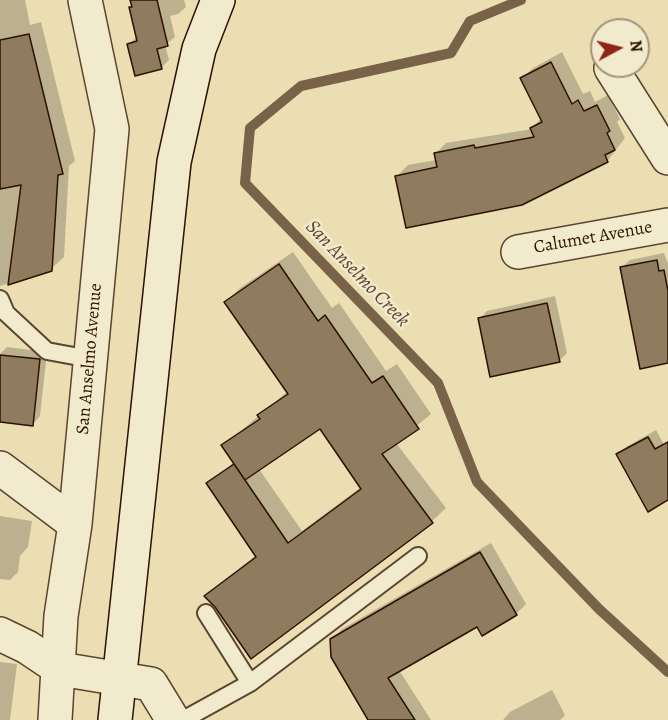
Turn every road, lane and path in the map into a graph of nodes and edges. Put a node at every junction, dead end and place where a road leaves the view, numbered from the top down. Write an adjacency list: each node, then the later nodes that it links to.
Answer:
1 (85, 0): 8 (street, San Anselmo Avenue)
2 (218, 0): 15 (street)
3 (617, 78): 4 (street)
4 (668, 158)
5 (668, 225): 6 (street, Calumet Avenue)
6 (518, 252)
7 (0, 299): 8 (lane)
8 (90, 359): 10 (street, San Anselmo Avenue)
9 (0, 468): 10 (street)
10 (75, 524): 14 (street, San Anselmo Avenue)
11 (418, 556): 16 (lane)
12 (206, 613): 16 (lane)
13 (0, 634): 14 (street)
14 (60, 669): 15 (street); 17 (street, San Anselmo Avenue)
15 (119, 679): 18 (street); 19 (street)
16 (250, 683): 20 (lane)
17 (55, 720)
18 (115, 720)
19 (173, 720)
20 (183, 720)

